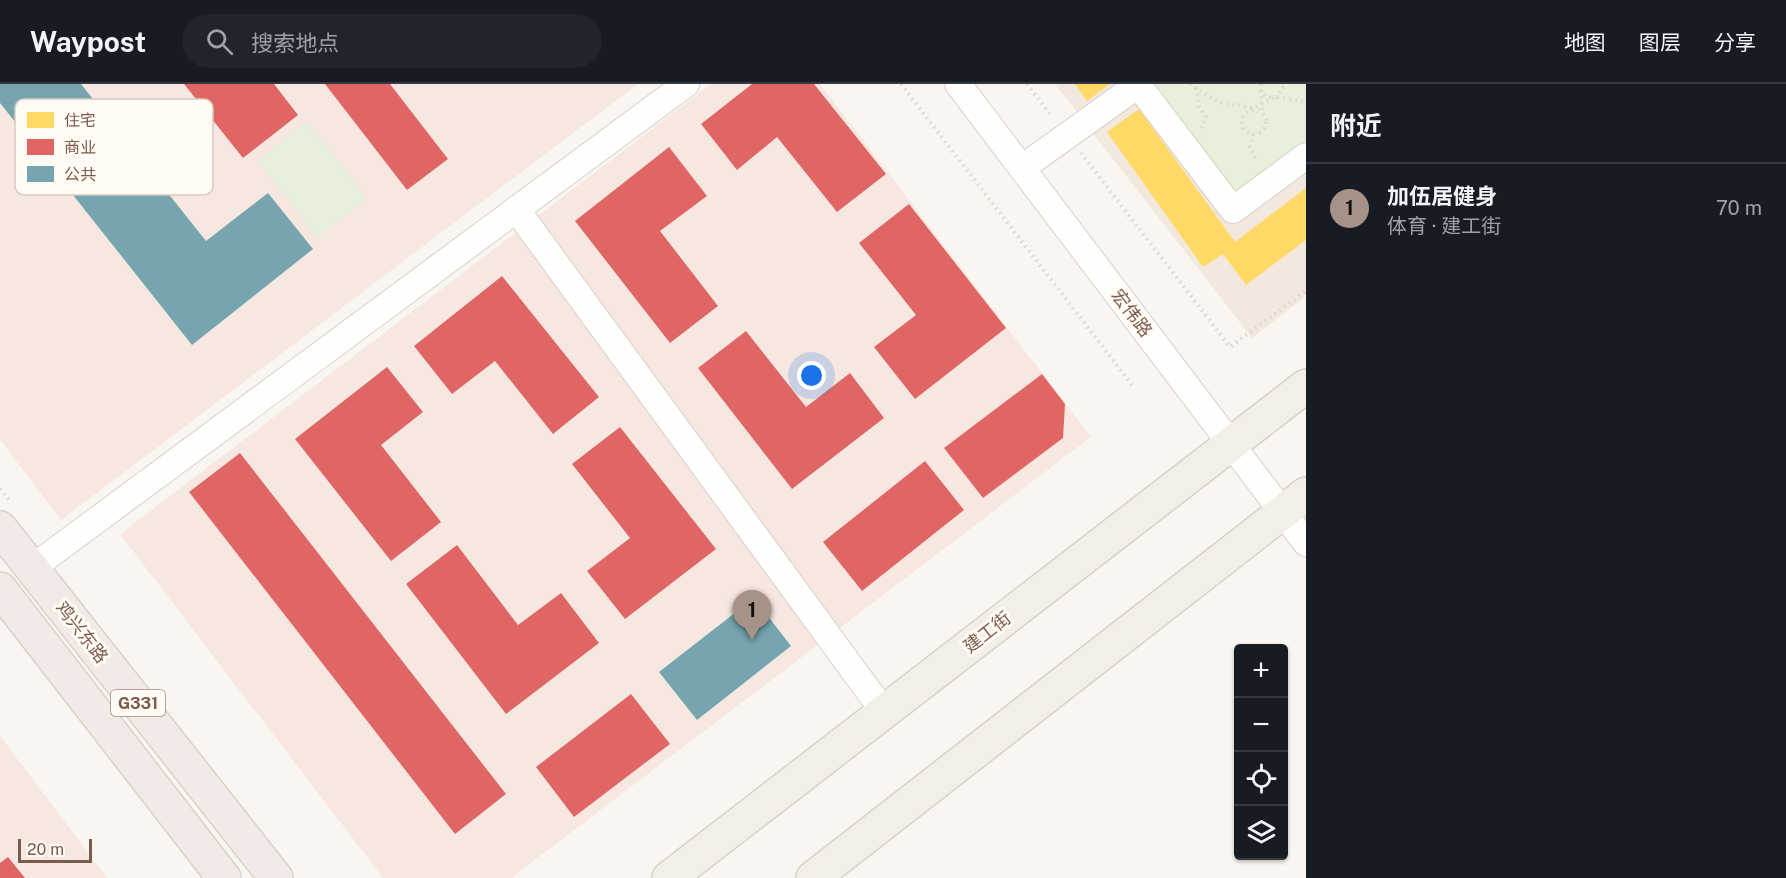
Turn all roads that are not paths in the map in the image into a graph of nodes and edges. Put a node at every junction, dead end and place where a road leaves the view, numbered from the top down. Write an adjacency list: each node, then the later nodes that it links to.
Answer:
1 (686, 84): 5 (street)
2 (958, 84): 4 (street, 宏伟路)
3 (1306, 156): 4 (street)
4 (1022, 168): 7 (street, 宏伟路)
5 (516, 209): 11 (street); 13 (street)
6 (1306, 386): 7 (main road, 建工街)
7 (1231, 444): 8 (street, 宏伟路); 13 (main road, 建工街)
8 (1294, 503): 10 (street, 宏伟路); 17 (main road)
9 (0, 528): 11 (highway, 鸡兴东路 / G331)
10 (1306, 543)
11 (32, 568): 15 (highway, 鸡兴东路 / G331)
12 (0, 590): 14 (highway, G331)
13 (884, 711): 16 (main road, 建工街)
14 (224, 878)
15 (276, 878)
16 (669, 878)
17 (813, 878)

